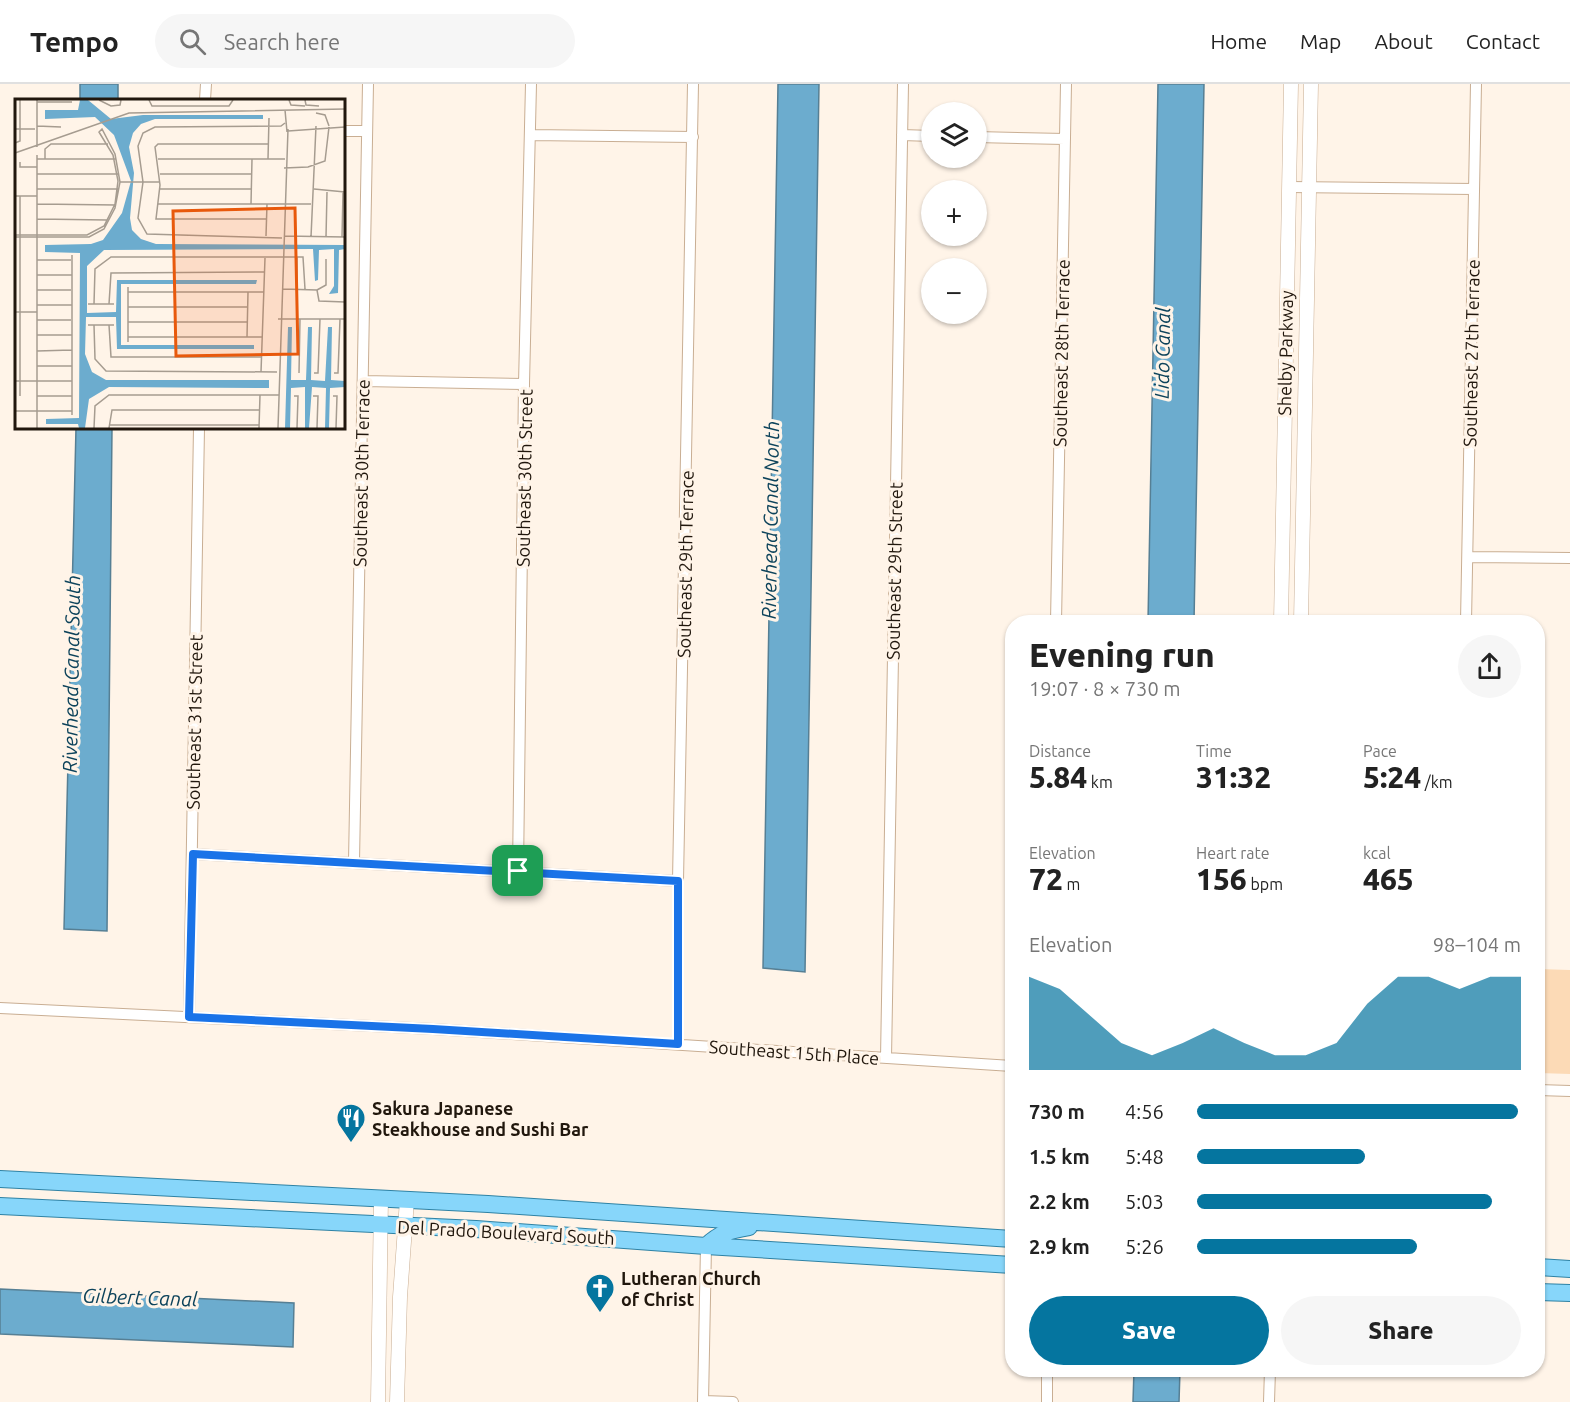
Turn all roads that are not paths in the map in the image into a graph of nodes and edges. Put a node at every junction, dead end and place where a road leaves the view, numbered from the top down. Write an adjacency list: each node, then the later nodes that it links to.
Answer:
1 (206, 84): 10 (street)
2 (368, 84): 12 (street, Southeast 30th Terrace)
3 (531, 84): 13 (street, Southeast 30th Street)
4 (693, 84): 16 (street, Southeast 29th Terrace)
5 (903, 84): 14 (street, Southeast 29th Street)
6 (1066, 84): 18 (street, Southeast 28th Terrace)
7 (1291, 84): 19 (street, Shelby Parkway)
8 (1311, 84): 20 (street, Shelby Parkway)
9 (1476, 84): 21 (street, Southeast 27th Terrace)
10 (205, 99)
11 (345, 131): 12 (street)
12 (367, 131): 22 (street, Southeast 30th Terrace)
13 (530, 135): 16 (street); 23 (street, Southeast 30th Street)
14 (902, 135): 15 (street); 38 (street, Southeast 29th Street)
15 (921, 136)
16 (693, 137): 34 (street, Southeast 29th Terrace)
17 (987, 137): 18 (street)
18 (1065, 139): 27 (street, Southeast 28th Terrace)
19 (1289, 187): 20 (street); 28 (street, Shelby Parkway)
20 (1309, 187): 21 (street); 29 (street, Shelby Parkway)
21 (1474, 189): 25 (street, Southeast 27th Terrace)
22 (363, 381): 23 (street); 32 (street, Southeast 30th Terrace)
23 (524, 384): 33 (street, Southeast 30th Street)
24 (199, 429): 31 (street, Southeast 31st Street)
25 (1468, 557): 26 (street); 30 (street, Southeast 27th Terrace)
26 (1570, 558)
27 (1056, 615)
28 (1281, 615)
29 (1301, 615)
30 (1466, 615)
31 (193, 854): 32 (street); 36 (street, Southeast 31st Street)
32 (354, 862): 33 (street)
33 (518, 871): 34 (street)
34 (678, 881): 37 (street, Southeast 29th Terrace)
35 (0, 1008): 36 (street, Southeast 15th Place)
36 (189, 1017): 37 (street, Southeast 15th Place)
37 (678, 1044): 38 (street, Southeast 15th Place)
38 (886, 1058): 39 (street, Southeast 15th Place)
39 (1005, 1066)
40 (1545, 1090): 41 (street)
41 (1570, 1091)
42 (0, 1179): 43 (main road, Del Prado Boulevard South)
43 (381, 1198): 44 (main road, Del Prado Boulevard South); 47 (street)
44 (407, 1200): 46 (main road, Del Prado Boulevard South); 48 (street)
45 (0, 1206): 47 (main road, Del Prado Boulevard South)
46 (776, 1223): 49 (main road, Del Prado Boulevard South); 50 (main road)
47 (380, 1224): 48 (main road, Del Prado Boulevard South); 59 (street)
48 (405, 1225): 50 (main road, Del Prado Boulevard South); 60 (street)
49 (1005, 1239)
50 (706, 1246): 51 (main road, Del Prado Boulevard South); 58 (street)
51 (1005, 1265)
52 (1545, 1267): 53 (main road)
53 (1570, 1269)
54 (1545, 1292): 55 (main road)
55 (1570, 1293)
56 (1047, 1377): 62 (street)
57 (1270, 1377): 63 (street)
58 (703, 1401): 61 (street)
59 (378, 1402)
60 (397, 1402)
61 (733, 1402)
62 (1047, 1402)
63 (1269, 1402)

